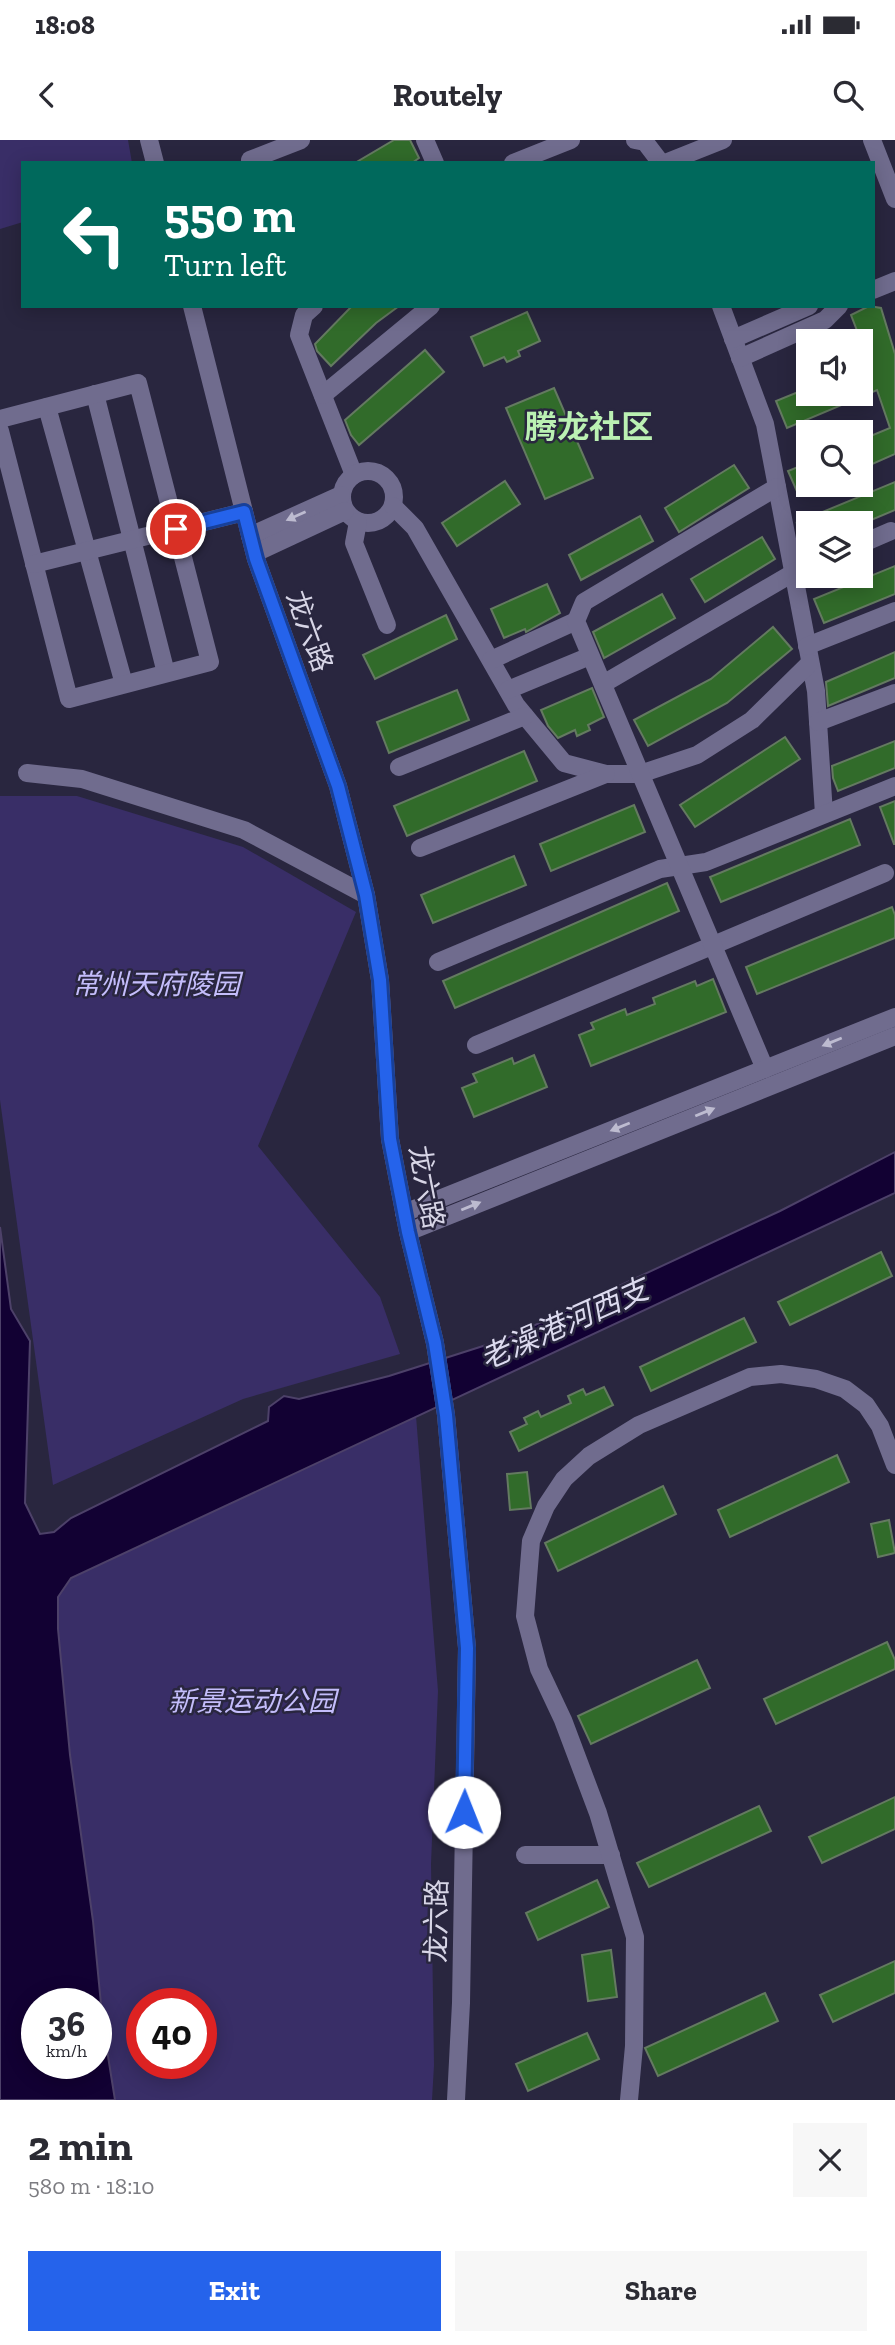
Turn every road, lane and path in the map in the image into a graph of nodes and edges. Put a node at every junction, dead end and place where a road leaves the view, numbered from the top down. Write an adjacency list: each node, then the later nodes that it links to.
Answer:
1 (149, 140): 9 (street)
2 (301, 140): 8 (street)
3 (425, 140): 10 (street)
4 (571, 140): 11 (street)
5 (635, 140): 12 (street)
6 (723, 140): 13 (street)
7 (872, 140): 14 (street)
8 (250, 160)
9 (154, 161)
10 (434, 161)
11 (518, 161)
12 (661, 161)
13 (668, 161)
14 (895, 199)
15 (895, 281): 16 (street)
16 (875, 289)
17 (193, 308): 34 (street, 龙六路)
18 (312, 308): 26 (street)
19 (428, 308): 26 (street)
20 (722, 308): 23 (street)
21 (804, 308): 23 (street)
22 (837, 308): 24 (street)
23 (733, 339): 24 (street)
24 (740, 358): 31 (street)
25 (95, 394): 27 (street); 35 (street); 38 (street)
26 (323, 395): 30 (street)
27 (47, 407): 28 (street); 40 (street)
28 (0, 419)
29 (0, 431): 42 (street)
30 (354, 475): 32 (street); 33 (street)
31 (777, 487): 41 (street); 46 (street)
32 (393, 506): 33 (street); 50 (street)
33 (348, 509): 39 (street); 47 (street)
34 (244, 512): 35 (street); 39 (street, 龙六路)
35 (176, 529): 38 (street); 51 (street)
36 (891, 531): 37 (street)
37 (873, 539)
38 (132, 540): 40 (street); 51 (street)
39 (252, 545): 67 (street, 龙六路)
40 (87, 551): 42 (street); 52 (street)
41 (796, 553)
42 (34, 564): 52 (street)
43 (796, 573): 53 (street)
44 (803, 588): 48 (street)
45 (895, 611): 48 (street)
46 (576, 621): 49 (street); 50 (street)
47 (387, 625)
48 (809, 654): 57 (street); 61 (street)
49 (590, 656): 53 (street); 54 (street)
50 (491, 660): 54 (street)
51 (166, 673): 52 (street)
52 (124, 684)
53 (603, 684): 61 (street)
54 (508, 690): 56 (street)
55 (895, 693): 57 (street)
56 (525, 716): 58 (street); 60 (street)
57 (818, 722): 63 (street)
58 (399, 767)
59 (27, 773): 67 (street)
60 (606, 774): 61 (street); 64 (street)
61 (640, 774): 65 (street)
62 (895, 786): 63 (street)
63 (824, 814): 65 (street)
64 (420, 848)
65 (680, 866): 68 (street); 69 (street)
66 (885, 873): 68 (street)
67 (366, 895): 74 (street, 龙六路)
68 (713, 946): 72 (street); 73 (street)
69 (438, 962)
70 (895, 1017): 73 (street, one-way to 73)
71 (895, 1036): 75 (street, one-way to 71)
72 (477, 1045)
73 (765, 1069): 74 (street, one-way to 74)
74 (404, 1213): 75 (street, 龙六路)
75 (408, 1232): 79 (street, 龙六路)
76 (895, 1465): 78 (street)
77 (525, 1855): 78 (street)
78 (611, 1855): 80 (street)
79 (456, 2100)
80 (629, 2100)

